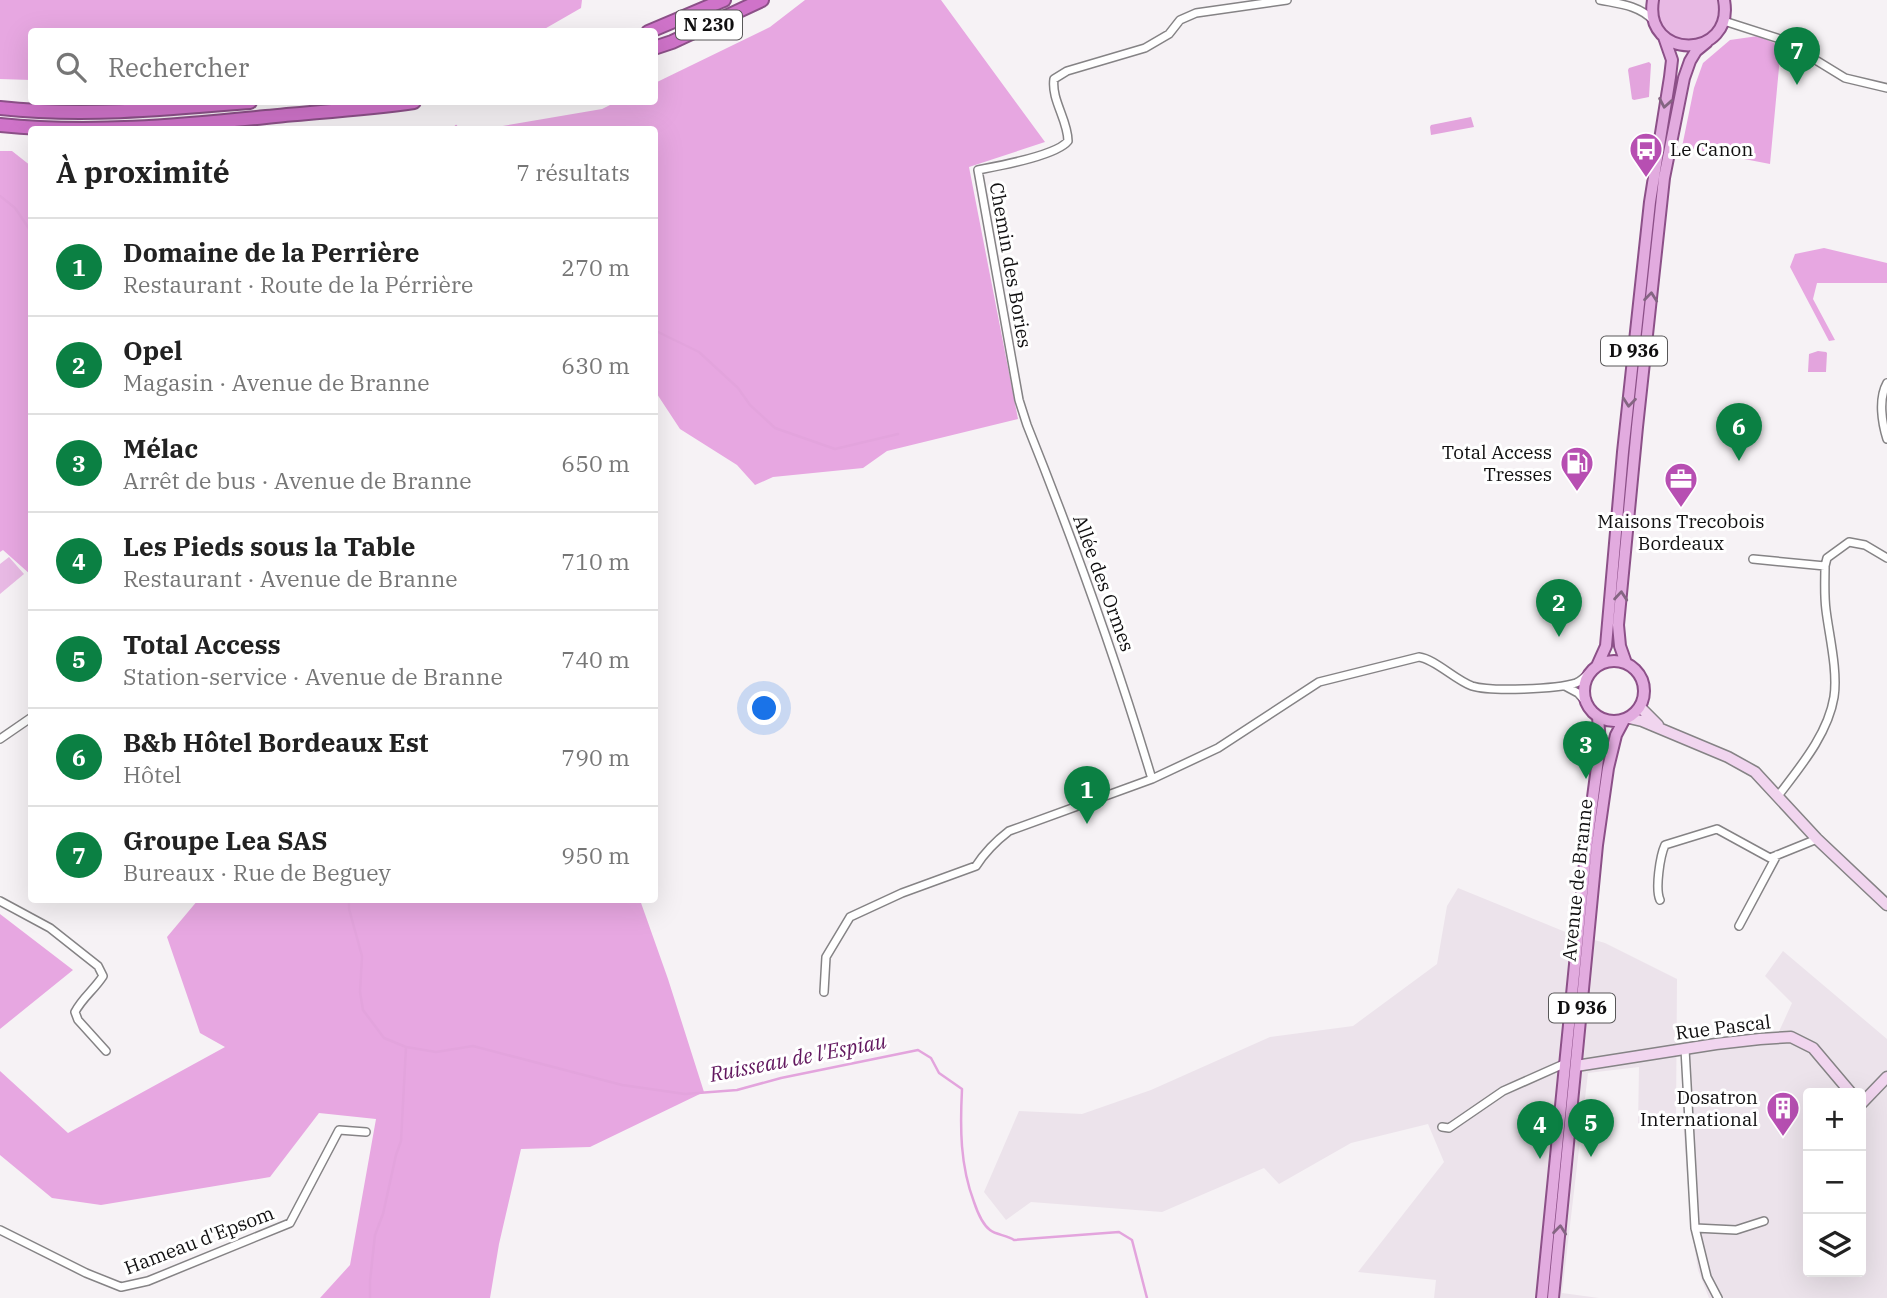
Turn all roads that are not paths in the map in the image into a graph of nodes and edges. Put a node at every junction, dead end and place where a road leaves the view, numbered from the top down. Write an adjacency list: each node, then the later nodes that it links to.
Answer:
1 (724, 0): 9 (highway, N 230)
2 (762, 0): 12 (highway, N 230)
3 (1287, 0): 21 (street, Chemin des Bories)
4 (1600, 0): 7 (street)
5 (1653, 0): 7 (main road)
6 (1724, 0): 8 (main road)
7 (1653, 20): 10 (main road)
8 (1724, 21): 11 (main road); 13 (street)
9 (658, 28)
10 (1664, 37): 11 (main road); 27 (main road, D 936, one-way to 27)
11 (1707, 42): 26 (main road, D 936, one-way to 11)
12 (658, 47)
13 (1887, 88)
14 (208, 105): 16 (highway)
15 (384, 105): 19 (highway)
16 (0, 108)
17 (0, 125): 18 (highway)
18 (28, 126)
19 (166, 126)
20 (1887, 383): 22 (street)
21 (1020, 400): 36 (street, Allée des Ormes)
22 (1887, 439)
23 (1887, 558): 25 (street)
24 (1753, 559): 25 (street)
25 (1825, 566): 37 (street)
26 (1626, 663): 27 (main road); 30 (main road)
27 (1593, 670): 28 (street); 29 (main road)
28 (1565, 686): 29 (street); 36 (street)
29 (1585, 701): 31 (main road)
30 (1640, 707): 32 (main road); 34 (street)
31 (1598, 717): 32 (main road); 47 (main road, Avenue de Branne / D 936)
32 (1627, 719): 34 (street); 47 (main road, Avenue de Branne / D 936)
33 (28, 720): 35 (street)
34 (1661, 728): 37 (street)
35 (0, 739)
36 (1153, 779): 44 (street)
37 (1778, 796): 38 (street)
38 (1817, 839): 39 (street); 42 (street)
39 (1777, 855): 40 (street); 43 (street)
40 (1660, 900)
41 (0, 901): 46 (street)
42 (1887, 905)
43 (1739, 926)
44 (824, 992)
45 (1685, 1049): 47 (street, Rue Pascal); 49 (street, Rue Pascal); 54 (street)
46 (106, 1051)
47 (1571, 1064): 51 (street); 56 (main road, Avenue de Branne / D 936); 57 (main road, Avenue de Branne / D 936, one-way to 47)
48 (1887, 1077): 50 (street)
49 (1847, 1088)
50 (1866, 1099)
51 (1443, 1127)
52 (366, 1132): 55 (street, Hameau d'Epsom)
53 (1764, 1221): 54 (street)
54 (1695, 1228): 58 (street)
55 (0, 1230)
56 (1542, 1298)
57 (1553, 1298)
58 (1718, 1298)

